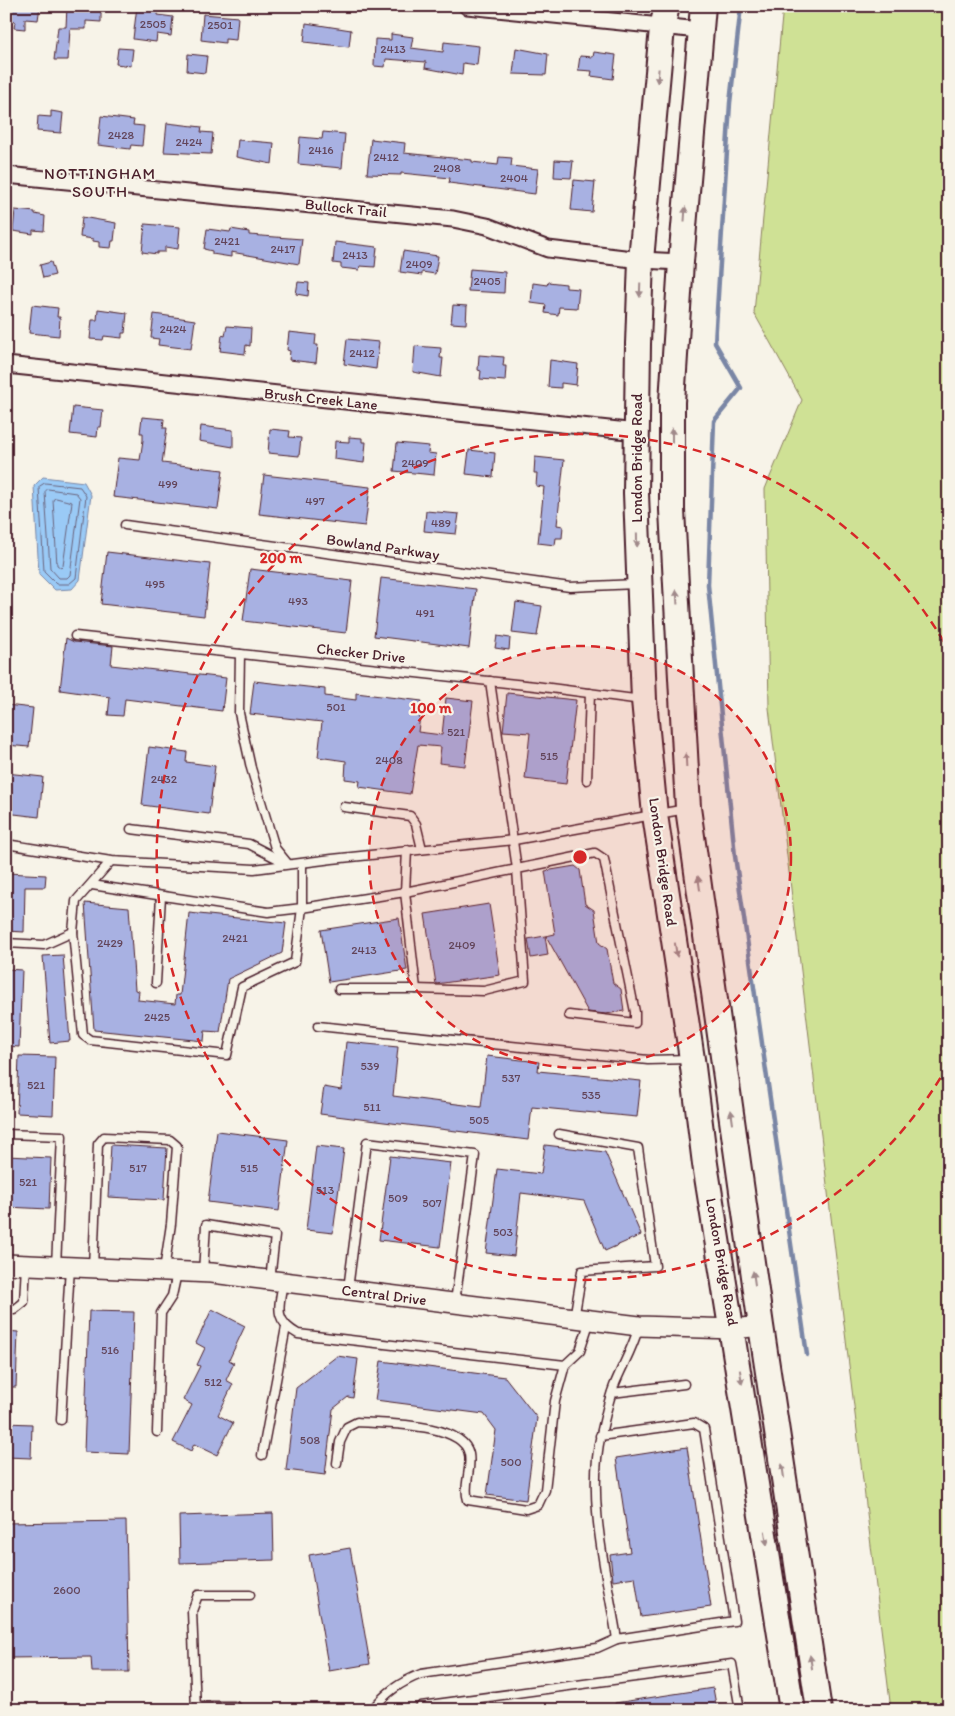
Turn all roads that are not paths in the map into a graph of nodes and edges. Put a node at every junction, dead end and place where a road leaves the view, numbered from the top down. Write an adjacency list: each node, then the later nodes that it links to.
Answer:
1 (467, 6): 3 (street)
2 (703, 6): 4 (main road, London Bridge Road)
3 (665, 17): 4 (street); 6 (main road, London Bridge Road, one-way to 6)
4 (699, 30): 7 (main road, London Bridge Road, one-way to 4)
5 (6, 175): 6 (street, Bullock Trail)
6 (641, 260): 7 (street, Bullock Trail); 9 (main road, London Bridge Road, one-way to 9)
7 (681, 262): 19 (main road, London Bridge Road, one-way to 7)
8 (6, 365): 9 (street, Brush Creek Lane)
9 (637, 432): 11 (main road, London Bridge Road, one-way to 11)
10 (124, 525): 11 (lane, Bowland Parkway)
11 (638, 584): 16 (main road, London Bridge Road)
12 (75, 636): 13 (lane, Checker Drive)
13 (240, 654): 14 (lane, Checker Drive); 27 (lane)
14 (490, 681): 15 (lane, Checker Drive); 22 (lane)
15 (590, 693): 16 (lane, Checker Drive); 17 (lane)
16 (644, 700): 20 (main road, London Bridge Road)
17 (587, 780)
18 (344, 807): 24 (lane)
19 (688, 808): 20 (lane); 56 (main road, London Bridge Road, one-way to 19)
20 (655, 815): 22 (lane); 41 (main road, London Bridge Road, one-way to 41)
21 (131, 830): 27 (lane)
22 (514, 840): 24 (lane); 29 (lane)
23 (6, 844): 26 (lane)
24 (422, 849): 25 (lane)
25 (407, 850): 28 (lane); 31 (lane)
26 (111, 861): 27 (lane); 30 (lane)
27 (288, 864): 28 (lane)
28 (302, 864): 33 (lane)
29 (517, 869): 31 (lane); 38 (lane); 39 (lane)
30 (92, 885): 32 (lane); 34 (lane)
31 (405, 892): 33 (lane); 38 (lane)
32 (161, 896): 33 (lane); 36 (lane)
33 (302, 908): 34 (lane)
34 (73, 932): 35 (lane)
35 (6, 943)
36 (156, 983)
37 (339, 989): 38 (lane)
38 (416, 989)
39 (569, 1015)
40 (318, 1026): 41 (lane)
41 (692, 1059): 58 (main road, London Bridge Road)
42 (6, 1134): 46 (lane)
43 (559, 1134): 54 (lane)
44 (6, 1264): 45 (street, Central Drive)
45 (26, 1265): 46 (street, Central Drive); 53 (lane)
46 (63, 1266): 47 (street, Central Drive); 62 (lane)
47 (93, 1268): 48 (street, Central Drive); 48 (lane)
48 (171, 1271): 49 (street, Central Drive); 63 (lane)
49 (203, 1272): 50 (street, Central Drive); 50 (lane)
50 (276, 1281): 51 (street, Central Drive); 57 (lane)
51 (348, 1290): 52 (street, Central Drive); 52 (lane)
52 (455, 1304): 54 (street, Central Drive)
53 (6, 1310)
54 (582, 1319): 55 (street, Central Drive); 59 (lane)
55 (639, 1326): 58 (street, Central Drive); 61 (lane)
56 (761, 1326): 58 (street, Central Drive); 76 (main road, London Bridge Road, one-way to 56)
57 (286, 1327): 59 (lane); 65 (lane)
58 (733, 1329): 75 (main road, London Bridge Road, one-way to 75)
59 (565, 1365): 66 (lane)
60 (684, 1384): 61 (lane)
61 (612, 1393): 64 (lane)
62 (61, 1420)
63 (157, 1432)
64 (600, 1436): 68 (lane); 68 (lane)
65 (262, 1455)
66 (337, 1463)
67 (250, 1595): 69 (lane)
68 (617, 1639): 72 (lane)
69 (196, 1710)
70 (202, 1710): 71 (street)
71 (234, 1710)
72 (372, 1710)
73 (418, 1710): 74 (lane)
74 (740, 1710)
75 (792, 1710)
76 (819, 1710)

